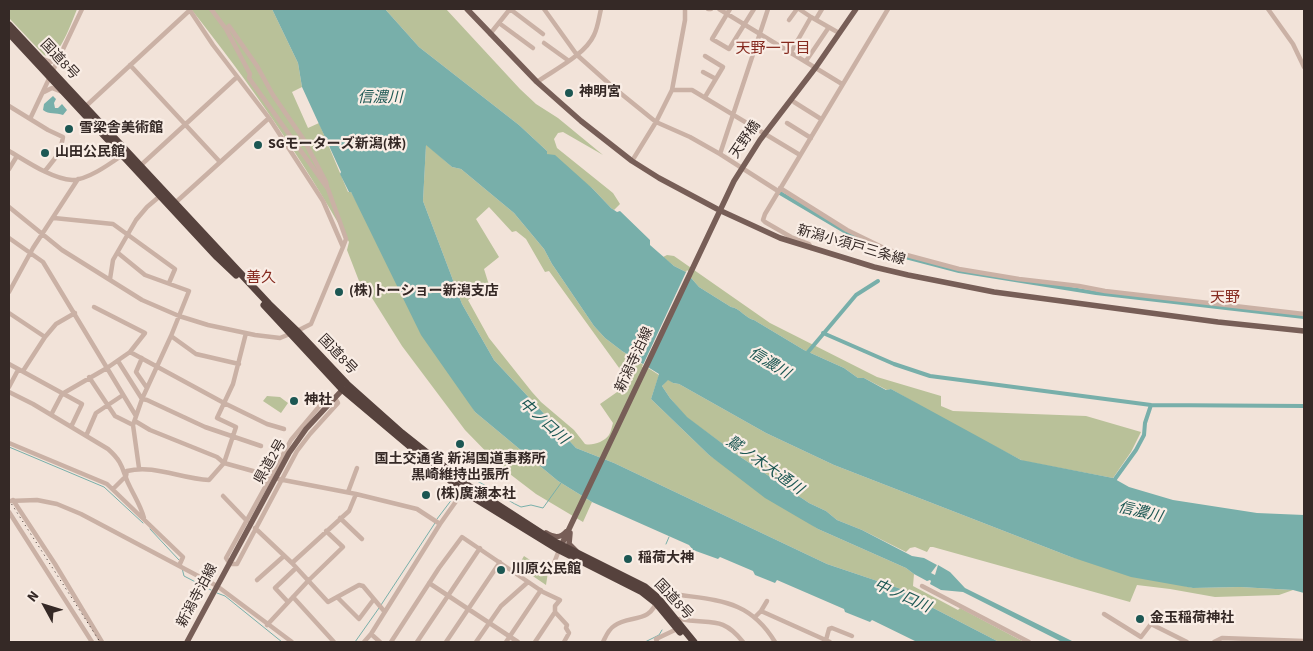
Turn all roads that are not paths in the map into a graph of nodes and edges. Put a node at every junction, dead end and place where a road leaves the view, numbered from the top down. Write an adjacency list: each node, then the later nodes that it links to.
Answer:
1 (82, 9): 34 (street)
2 (190, 9): 40 (street); 45 (street)
3 (211, 9): 25 (street)
4 (467, 9): 29 (main road, 新潟小須戸三条線)
5 (510, 9): 21 (street); 30 (street)
6 (544, 9): 35 (street)
7 (601, 9): 35 (street)
8 (686, 9): 49 (street)
9 (720, 9): 17 (street)
10 (754, 9): 22 (street)
11 (768, 9): 27 (street)
12 (798, 9): 18 (street); 20 (street)
13 (822, 9): 18 (street)
14 (856, 9): 28 (main road)
15 (888, 9): 48 (street)
16 (1268, 9): 42 (street)
17 (728, 11): 22 (street); 22 (street)
18 (814, 18): 24 (street); 33 (street)
19 (229, 20): 25 (street)
20 (789, 20)
21 (499, 23): 29 (street); 32 (street)
22 (745, 23): 27 (street)
23 (9, 25): 37 (highway, 国道8号)
24 (829, 27): 28 (street); 39 (street)
25 (228, 28): 76 (street); 76 (street)
26 (9, 33): 44 (highway, 国道8号)
27 (761, 33): 33 (street); 56 (street)
28 (839, 33): 41 (main road)
29 (490, 34): 47 (main road, 新潟小須戸三条線)
30 (543, 34)
31 (544, 43): 38 (street)
32 (533, 48)
33 (790, 52): 39 (street)
34 (62, 53): 37 (street); 44 (street)
35 (577, 55): 38 (street); 60 (street)
36 (705, 56): 46 (street)
37 (39, 57): 44 (highway, 国道8号)
38 (569, 61): 47 (street)
39 (806, 61): 41 (street)
40 (130, 65): 55 (street); 62 (street)
41 (816, 67): 48 (street); 75 (main road, 天野橋)
42 (1304, 67)
43 (703, 72): 46 (street)
44 (52, 75): 50 (highway, 国道8号); 51 (street); 55 (highway, 国道8号)
45 (237, 77): 57 (street); 62 (street)
46 (716, 79): 52 (street)
47 (537, 82): 69 (main road, 新潟小須戸三条線)
48 (842, 84): 59 (street)
49 (672, 90): 52 (street); 60 (street)
50 (63, 92): 51 (street); 55 (highway, 国道8号)
51 (43, 93): 58 (street)
52 (705, 97): 56 (street)
53 (794, 102): 59 (street)
54 (9, 106): 58 (street)
55 (83, 109): 65 (highway, 国道8号)
56 (733, 114): 66 (street); 67 (street)
57 (269, 118): 70 (street); 87 (street)
58 (30, 119): 73 (street)
59 (821, 120): 63 (street)
60 (656, 122): 66 (street); 69 (street)
61 (786, 123): 63 (street)
62 (185, 125): 70 (street); 71 (street)
63 (810, 138): 67 (street)
64 (9, 151): 68 (street)
65 (124, 153): 71 (highway, 国道8号); 74 (street); 78 (highway, 国道8号)
66 (720, 154): 77 (street)
67 (800, 155): 77 (street)
68 (17, 156): 72 (street); 73 (street)
69 (632, 161): 81 (main road, 新潟小須戸三条線)
70 (220, 162): 79 (street)
71 (140, 166): 79 (highway, 国道8号)
72 (9, 169)
73 (45, 171): 74 (street)
74 (78, 179): 82 (street)
75 (734, 180): 81 (main road, 新潟寺泊線)
76 (328, 190): 87 (street)
77 (779, 190): 86 (street); 96 (street)
78 (160, 196): 84 (street); 100 (highway, 国道8号)
79 (175, 203): 100 (highway, 国道8号)
80 (9, 207): 83 (street)
81 (718, 211): 86 (main road, 新潟小須戸三条線); 147 (main road, 新潟寺泊線)
82 (54, 218): 83 (street); 84 (street)
83 (44, 234): 88 (street); 90 (street)
84 (128, 234): 89 (street); 91 (street)
85 (9, 238): 88 (street)
86 (811, 248): 98 (main road, 新潟小須戸三条線)
87 (343, 249): 100 (street)
88 (30, 253): 92 (street); 94 (street)
89 (118, 253): 90 (street); 91 (street)
90 (110, 279): 97 (street)
91 (169, 283): 97 (street)
92 (9, 292)
93 (94, 307): 103 (street)
94 (75, 313): 101 (street); 109 (street)
95 (9, 314): 101 (street)
96 (1304, 314)
97 (179, 316): 99 (street); 102 (street)
98 (1304, 330)
99 (246, 333): 100 (street); 107 (street)
100 (294, 333): 113 (highway, 国道8号)
101 (44, 336): 110 (street)
102 (171, 336): 107 (street); 108 (street)
103 (130, 352): 104 (street); 105 (street)
104 (142, 358): 108 (street); 114 (street)
105 (118, 361): 109 (street); 119 (street)
106 (9, 364): 110 (street)
107 (240, 364): 120 (street)
108 (156, 366): 114 (street); 120 (street)
109 (107, 368): 111 (street); 117 (street)
110 (18, 370): 112 (street); 116 (street)
111 (89, 377): 116 (street); 121 (street)
112 (9, 387)
113 (345, 387): 118 (main road, 県道2号); 136 (highway, 国道8号)
114 (147, 388): 119 (street)
115 (9, 392): 122 (street)
116 (62, 394): 122 (street); 124 (street)
117 (123, 395): 121 (street); 123 (street)
118 (335, 398): 134 (street); 135 (street); 157 (main road, 県道2号)
119 (142, 399): 123 (street); 127 (street)
120 (224, 403): 125 (street); 127 (street)
121 (107, 405): 123 (street); 126 (street)
122 (51, 415): 124 (street)
123 (135, 421): 130 (street); 131 (street)
124 (70, 427): 126 (street)
125 (284, 429)
126 (86, 436): 133 (street)
127 (232, 437): 129 (street); 130 (street)
128 (9, 443): 137 (street)
129 (261, 446)
130 (224, 463): 131 (street); 134 (street)
131 (139, 468): 133 (street)
132 (356, 468): 138 (street)
133 (126, 476): 137 (street); 144 (street)
134 (270, 476): 135 (street); 145 (street)
135 (281, 480): 138 (street); 149 (street)
136 (465, 488): 146 (street); 148 (highway, 国道8号); 153 (highway, 国道8号)
137 (113, 489): 144 (street)
138 (348, 492): 139 (street)
139 (356, 494): 143 (street); 146 (street)
140 (223, 496): 145 (street)
141 (11, 500): 159 (street); 192 (street)
142 (9, 512): 191 (street)
143 (340, 518): 150 (street); 151 (street)
144 (145, 519): 159 (street)
145 (246, 520): 149 (street); 157 (street)
146 (440, 524): 177 (street)
147 (571, 526): 148 (main road); 153 (main road, 新潟寺泊線); 155 (main road)
148 (532, 528): 153 (highway, 国道8号)
149 (256, 529): 154 (street); 157 (street)
150 (326, 530): 158 (street); 163 (street)
151 (362, 539)
152 (480, 548): 156 (street); 165 (street); 169 (street)
153 (560, 548): 155 (highway, 国道8号); 161 (street); 173 (highway, 国道8号)
154 (284, 556): 158 (street); 162 (street)
155 (581, 556): 173 (highway, 国道8号)
156 (500, 562): 164 (street); 176 (street)
157 (230, 563): 166 (main road, 新潟寺泊線)
158 (292, 563): 160 (street)
159 (179, 566): 166 (street)
160 (296, 568): 163 (street); 175 (street)
161 (551, 571)
162 (257, 580)
163 (308, 581): 170 (street); 171 (street)
164 (528, 582): 168 (street); 183 (street)
165 (430, 583): 169 (street); 198 (street)
166 (217, 586): 184 (street); 193 (main road, 新潟寺泊線)
167 (922, 586): 212 (street)
168 (541, 590): 179 (street); 187 (street)
169 (449, 595): 176 (street); 199 (street)
170 (337, 596): 172 (street); 172 (street)
171 (293, 598): 175 (street); 195 (street)
172 (374, 599): 177 (street)
173 (657, 600): 181 (street); 182 (highway, 国道8号); 185 (highway, 国道8号); 206 (street)
174 (767, 601): 178 (street)
175 (288, 602): 184 (street)
176 (468, 608): 183 (street); 200 (street)
177 (384, 611): 186 (street)
178 (761, 611): 181 (street); 189 (street)
179 (554, 612): 204 (street); 205 (street)
180 (1104, 614): 213 (street)
181 (755, 617): 211 (street)
182 (676, 620): 209 (highway, 国道8号); 210 (street)
183 (490, 623): 187 (street); 201 (street)
184 (267, 625): 194 (street)
185 (677, 629): 207 (street); 208 (highway, 国道8号)
186 (371, 634): 196 (street); 197 (street)
187 (510, 636): 202 (street); 203 (street)
188 (852, 636): 189 (street)
189 (828, 641)
190 (1304, 641): 214 (street)
191 (92, 642)
192 (102, 642)
193 (187, 642)
194 (292, 642)
195 (334, 642)
196 (364, 642)
197 (380, 642)
198 (391, 642)
199 (417, 642)
200 (446, 642)
201 (476, 642)
202 (506, 642)
203 (518, 642)
204 (535, 642)
205 (564, 642)
206 (603, 642)
207 (657, 642)
208 (688, 642)
209 (694, 642)
210 (743, 642)
211 (775, 642)
212 (1028, 642)
213 (1188, 642)
214 (1214, 642)

